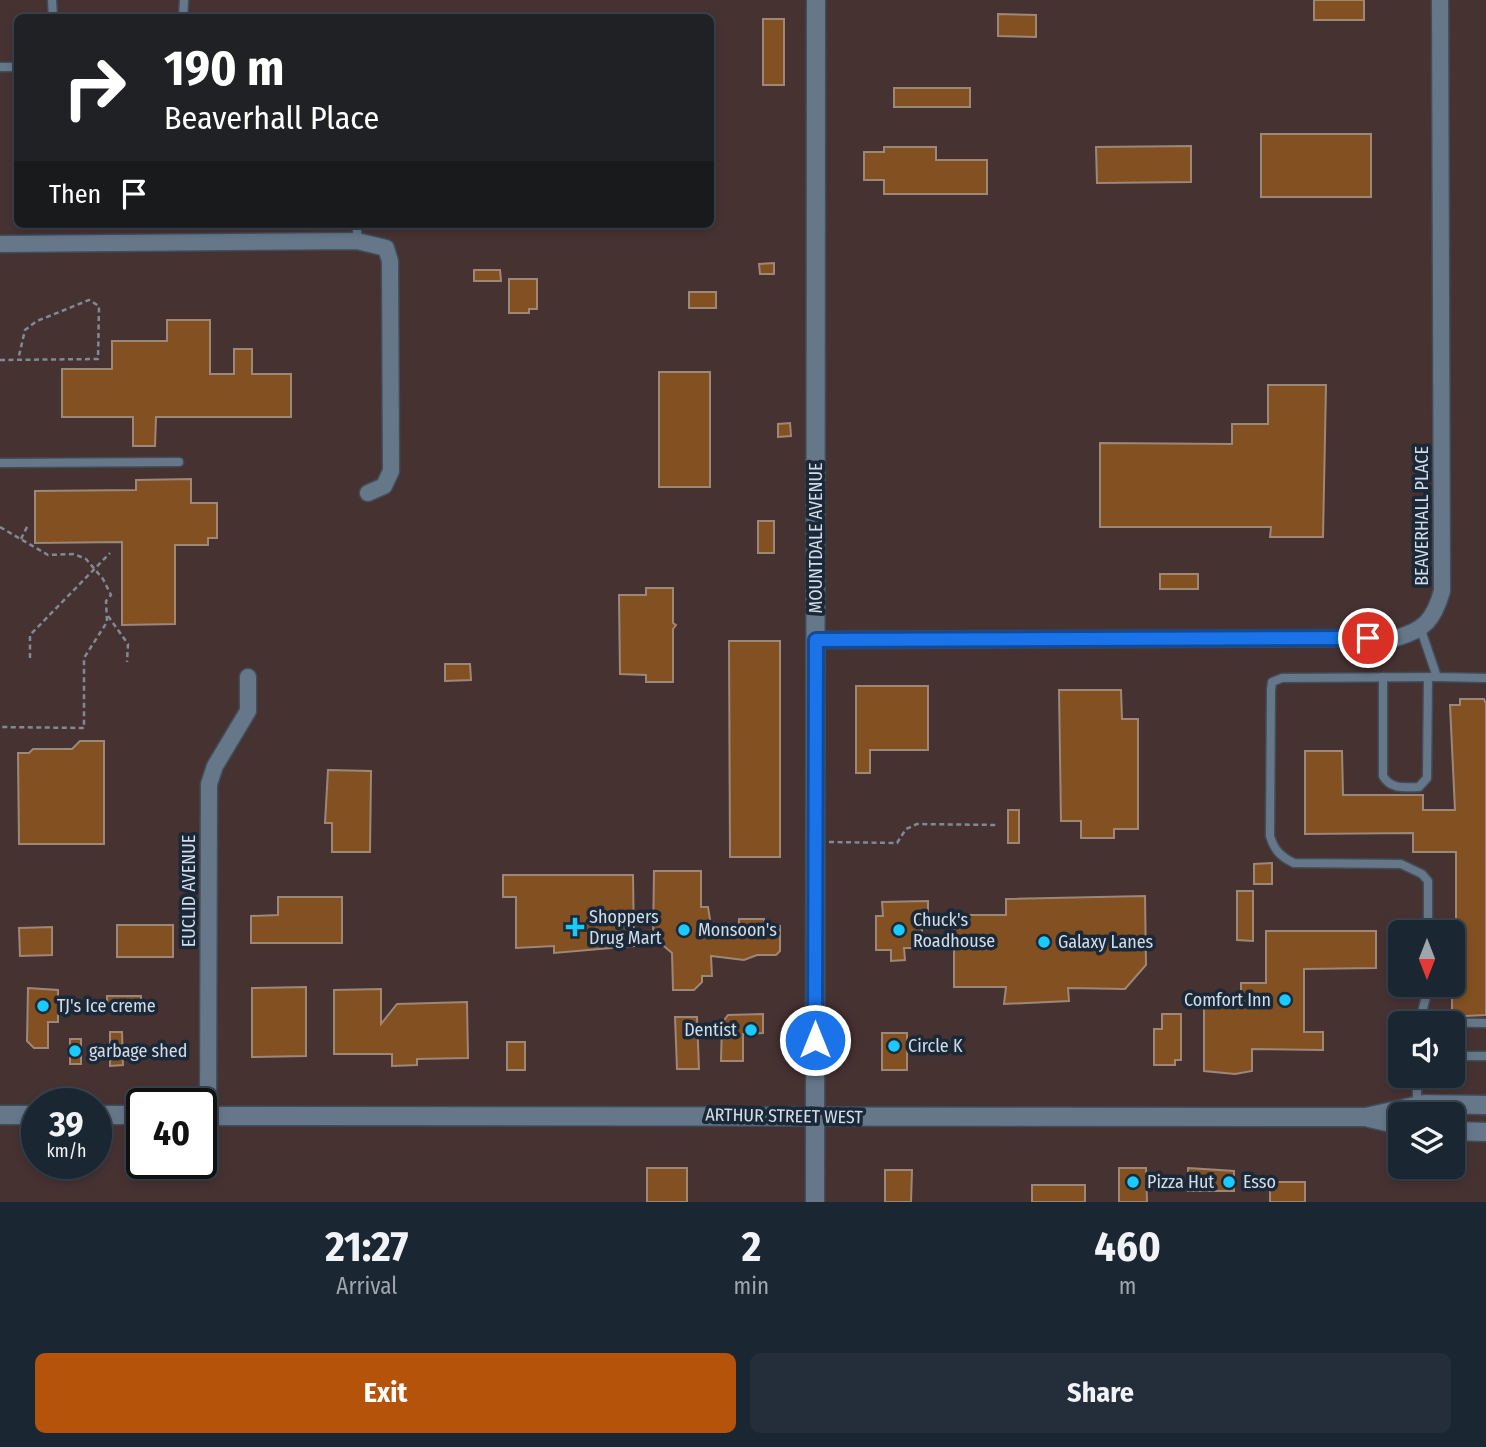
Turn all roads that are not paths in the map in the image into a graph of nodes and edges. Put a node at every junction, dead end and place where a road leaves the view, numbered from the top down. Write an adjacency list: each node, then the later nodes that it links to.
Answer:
1 (816, 0): 10 (main road, MOUNTDALE AVENUE)
2 (1440, 0): 9 (street, BEAVERHALL PLACE)
3 (357, 228): 4 (lane)
4 (357, 241): 5 (street); 8 (street)
5 (0, 244)
6 (179, 462): 7 (lane)
7 (0, 463)
8 (369, 493)
9 (1421, 630): 10 (street); 13 (lane)
10 (816, 640): 27 (main road, MOUNTDALE AVENUE)
11 (248, 677): 20 (street, EUCLID AVENUE)
12 (1383, 677): 13 (lane); 13 (lane); 15 (lane)
13 (1432, 677): 14 (lane)
14 (1486, 678)
15 (1428, 920)
16 (1465, 1023): 17 (lane)
17 (1486, 1023)
18 (1465, 1056): 19 (lane)
19 (1486, 1056)
20 (205, 1088)
21 (1465, 1105): 22 (main road, ARTHUR STREET WEST)
22 (1486, 1105)
23 (1388, 1112): 28 (main road, ARTHUR STREET WEST)
24 (0, 1115): 25 (main road)
25 (21, 1115)
26 (217, 1116): 27 (main road, ARTHUR STREET WEST)
27 (815, 1116): 28 (main road, ARTHUR STREET WEST); 32 (main road, MOUNTDALE AVENUE)
28 (1366, 1117): 29 (main road, ARTHUR STREET WEST)
29 (1388, 1122)
30 (1465, 1131): 31 (main road)
31 (1486, 1132)
32 (815, 1202)

